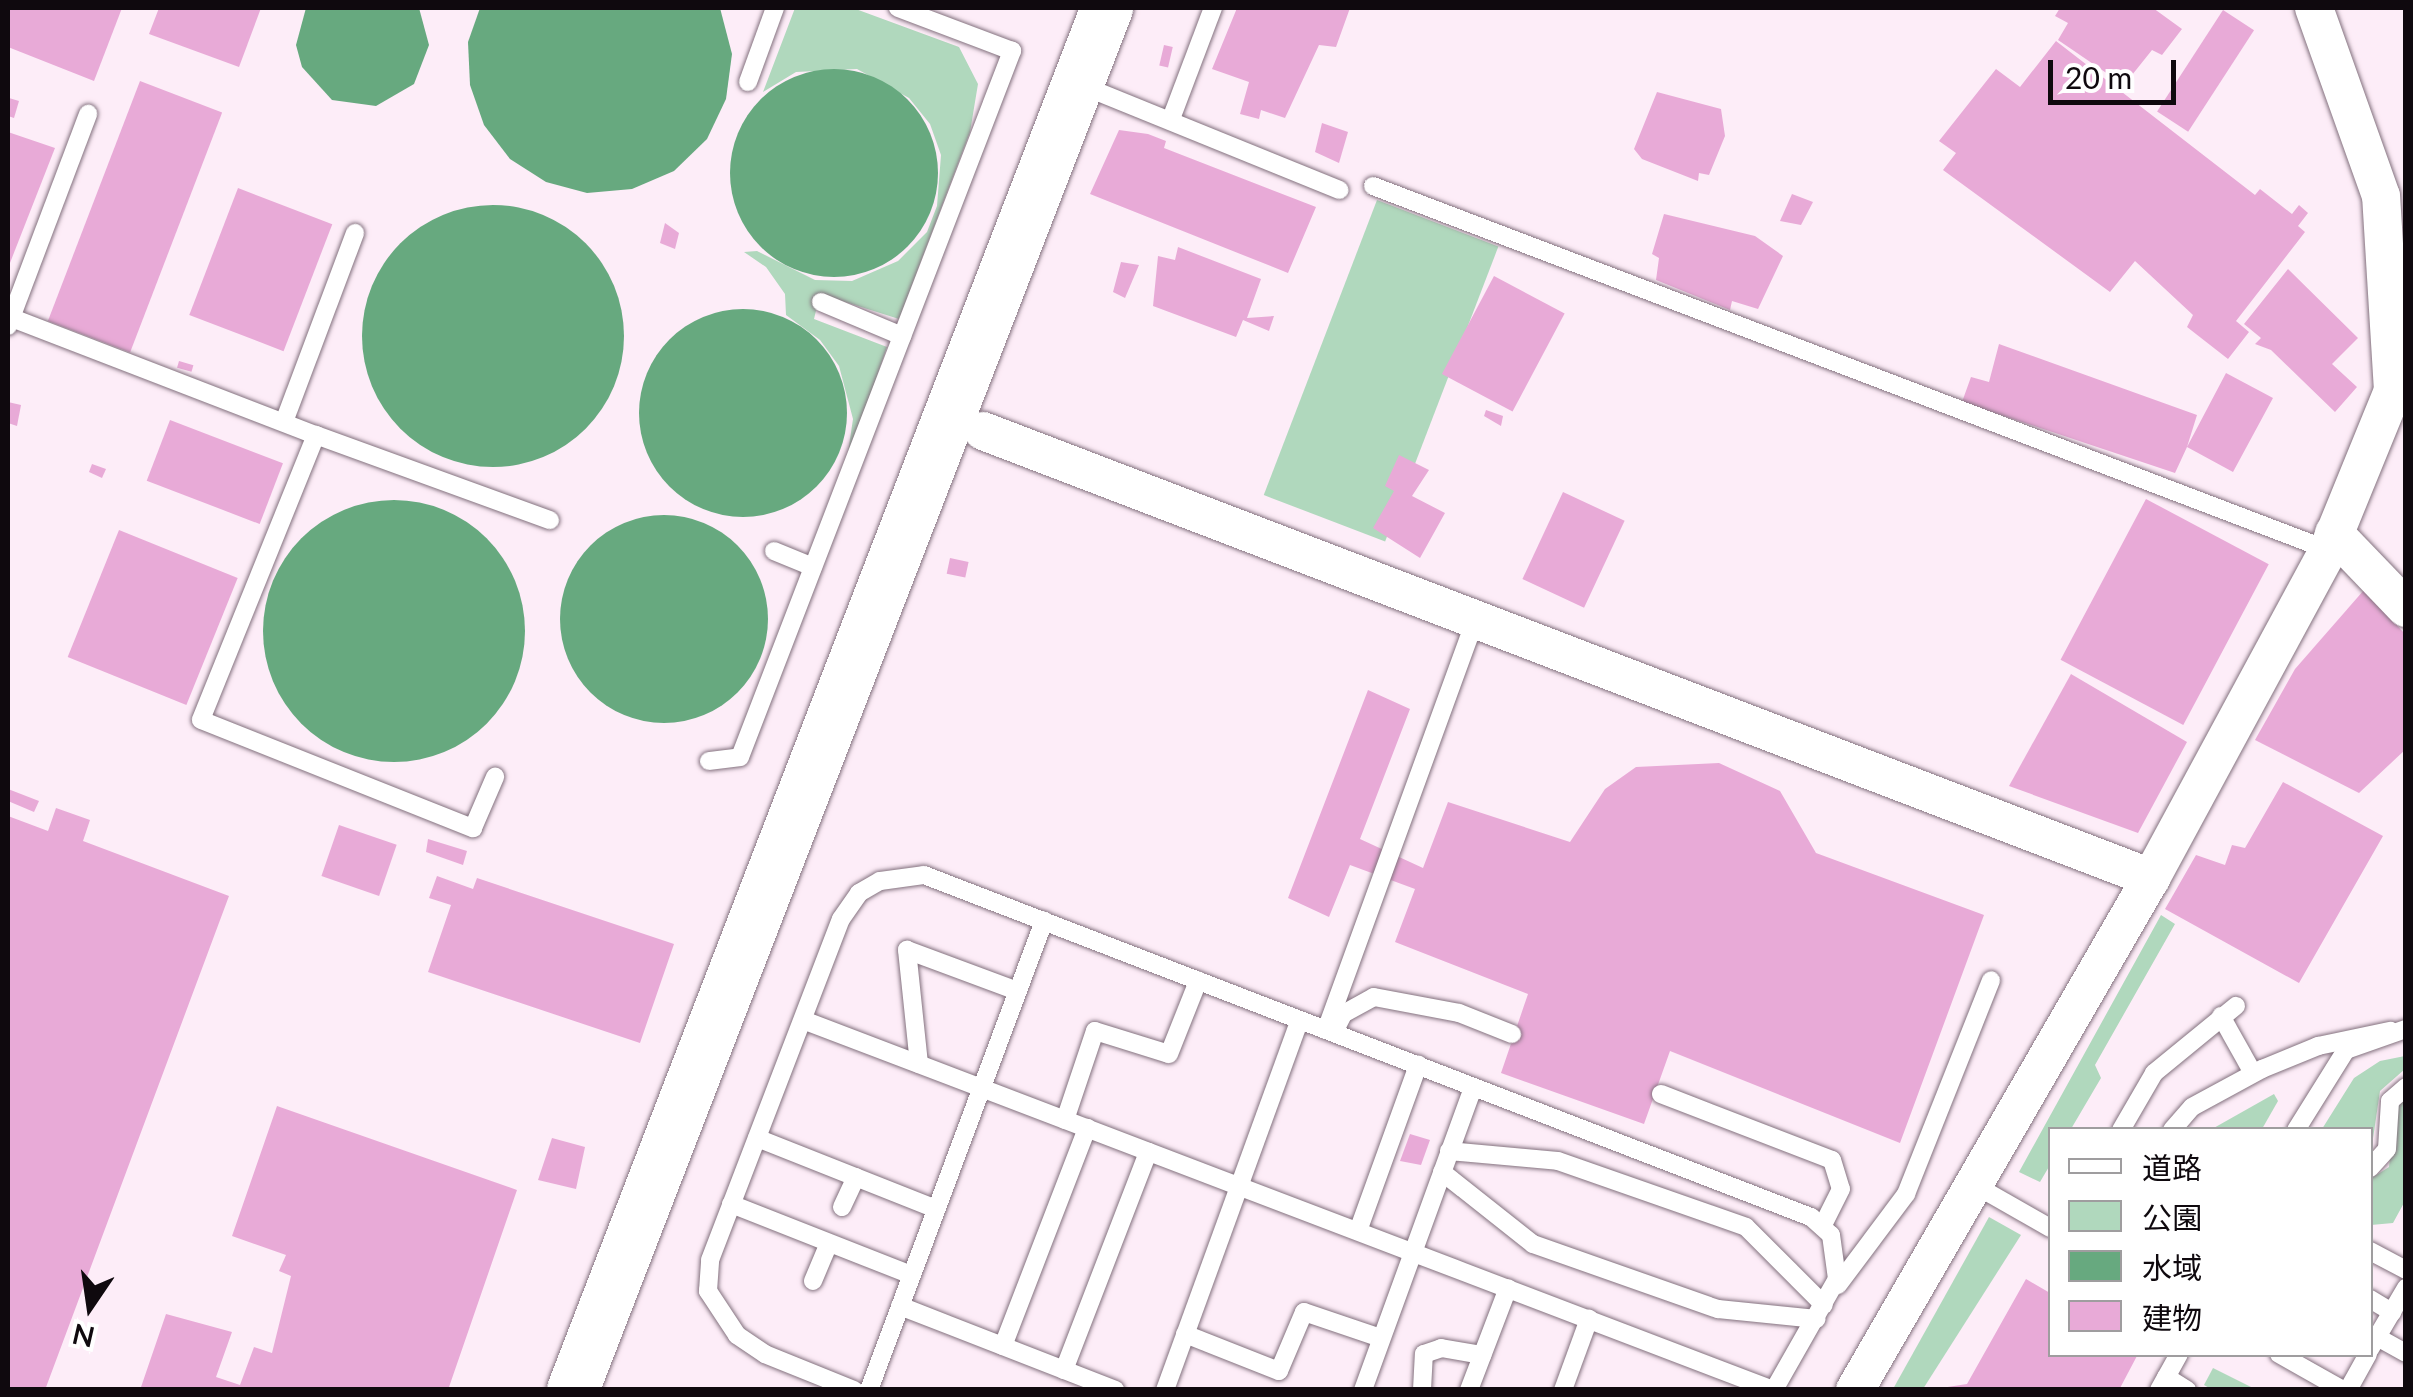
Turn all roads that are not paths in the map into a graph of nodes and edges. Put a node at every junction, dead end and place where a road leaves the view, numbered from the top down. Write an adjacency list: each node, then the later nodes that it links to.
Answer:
1 (775, 8): 6 (lane)
2 (898, 8): 15 (lane)
3 (1107, 8): 7 (street)
4 (1213, 8): 9 (lane)
5 (2314, 8): 20 (street)
6 (748, 82)
7 (1078, 84): 9 (lane); 88 (street)
8 (88, 114): 14 (lane)
9 (1171, 119): 11 (lane)
10 (1372, 186): 20 (lane)
11 (1340, 190)
12 (355, 234): 16 (lane)
13 (820, 302): 15 (lane)
14 (10, 322): 16 (lane)
15 (902, 336): 22 (lane)
16 (284, 422): 18 (lane)
17 (982, 431): 24 (street)
18 (316, 435): 19 (lane); 26 (lane)
19 (550, 520)
20 (2331, 542): 23 (street); 27 (street)
21 (774, 551): 22 (lane)
22 (813, 566): 25 (lane)
23 (2406, 608)
24 (1476, 616): 27 (street); 35 (lane)
25 (709, 761)
26 (496, 777)
27 (2151, 878): 55 (street)
28 (1044, 921): 30 (lane); 31 (lane); 32 (lane)
29 (1992, 980): 73 (lane)
30 (1198, 981): 33 (lane); 44 (lane)
31 (1018, 992): 37 (lane); 42 (lane)
32 (803, 1020): 37 (lane); 49 (lane)
33 (1300, 1021): 35 (lane); 56 (lane)
34 (2398, 1030): 39 (lane); 47 (lane)
35 (1330, 1031): 36 (lane); 38 (lane)
36 (1512, 1034)
37 (919, 1064): 42 (lane)
38 (1418, 1065): 40 (lane); 62 (lane)
39 (2253, 1073): 45 (lane); 46 (lane)
40 (1474, 1087): 51 (lane); 60 (lane)
41 (2406, 1087): 52 (lane)
42 (980, 1088): 44 (lane); 59 (lane)
43 (1661, 1094): 60 (lane)
44 (1065, 1120): 48 (lane)
45 (2123, 1127)
46 (2175, 1127)
47 (2298, 1127)
48 (1087, 1128): 50 (lane); 79 (lane)
49 (757, 1138): 54 (lane); 57 (lane)
50 (1148, 1152): 56 (lane); 86 (lane)
51 (1450, 1152): 53 (lane); 73 (lane)
52 (2373, 1164)
53 (1442, 1172): 64 (lane); 73 (lane)
54 (856, 1177): 58 (lane); 59 (lane)
55 (1972, 1184): 61 (lane); 98 (street)
56 (1240, 1186): 62 (lane); 76 (lane)
57 (732, 1204): 63 (lane); 89 (lane)
58 (842, 1208)
59 (936, 1209): 67 (lane)
60 (1823, 1225): 73 (lane)
61 (2048, 1227)
62 (1358, 1231): 64 (lane)
63 (829, 1243): 67 (lane); 68 (lane)
64 (1412, 1252): 69 (lane); 77 (lane)
65 (2373, 1253): 66 (lane)
66 (2406, 1270)
67 (911, 1275): 72 (lane)
68 (813, 1280)
69 (1508, 1288): 75 (lane); 82 (lane)
70 (2406, 1288): 74 (lane)
71 (2373, 1301): 74 (lane)
72 (900, 1306): 79 (lane); 90 (lane)
73 (1823, 1306): 97 (lane)
74 (2392, 1312): 78 (lane)
75 (1589, 1319): 96 (lane); 97 (lane)
76 (1185, 1334): 77 (lane); 92 (lane)
77 (1381, 1338): 93 (lane)
78 (2373, 1345)
79 (1003, 1346): 86 (lane)
80 (2373, 1347): 81 (lane)
81 (2406, 1353)
82 (1482, 1355): 94 (lane); 95 (lane)
83 (2176, 1357): 87 (lane)
84 (2284, 1357): 100 (lane)
85 (2366, 1357): 100 (lane)
86 (1064, 1370): 91 (lane)
87 (2163, 1383): 99 (lane)
88 (572, 1390)
89 (854, 1390)
90 (869, 1390)
91 (1116, 1390)
92 (1165, 1390)
93 (1363, 1390)
94 (1422, 1390)
95 (1469, 1390)
96 (1563, 1390)
97 (1774, 1390)
98 (1855, 1390)
99 (2187, 1390)
100 (2345, 1390)

